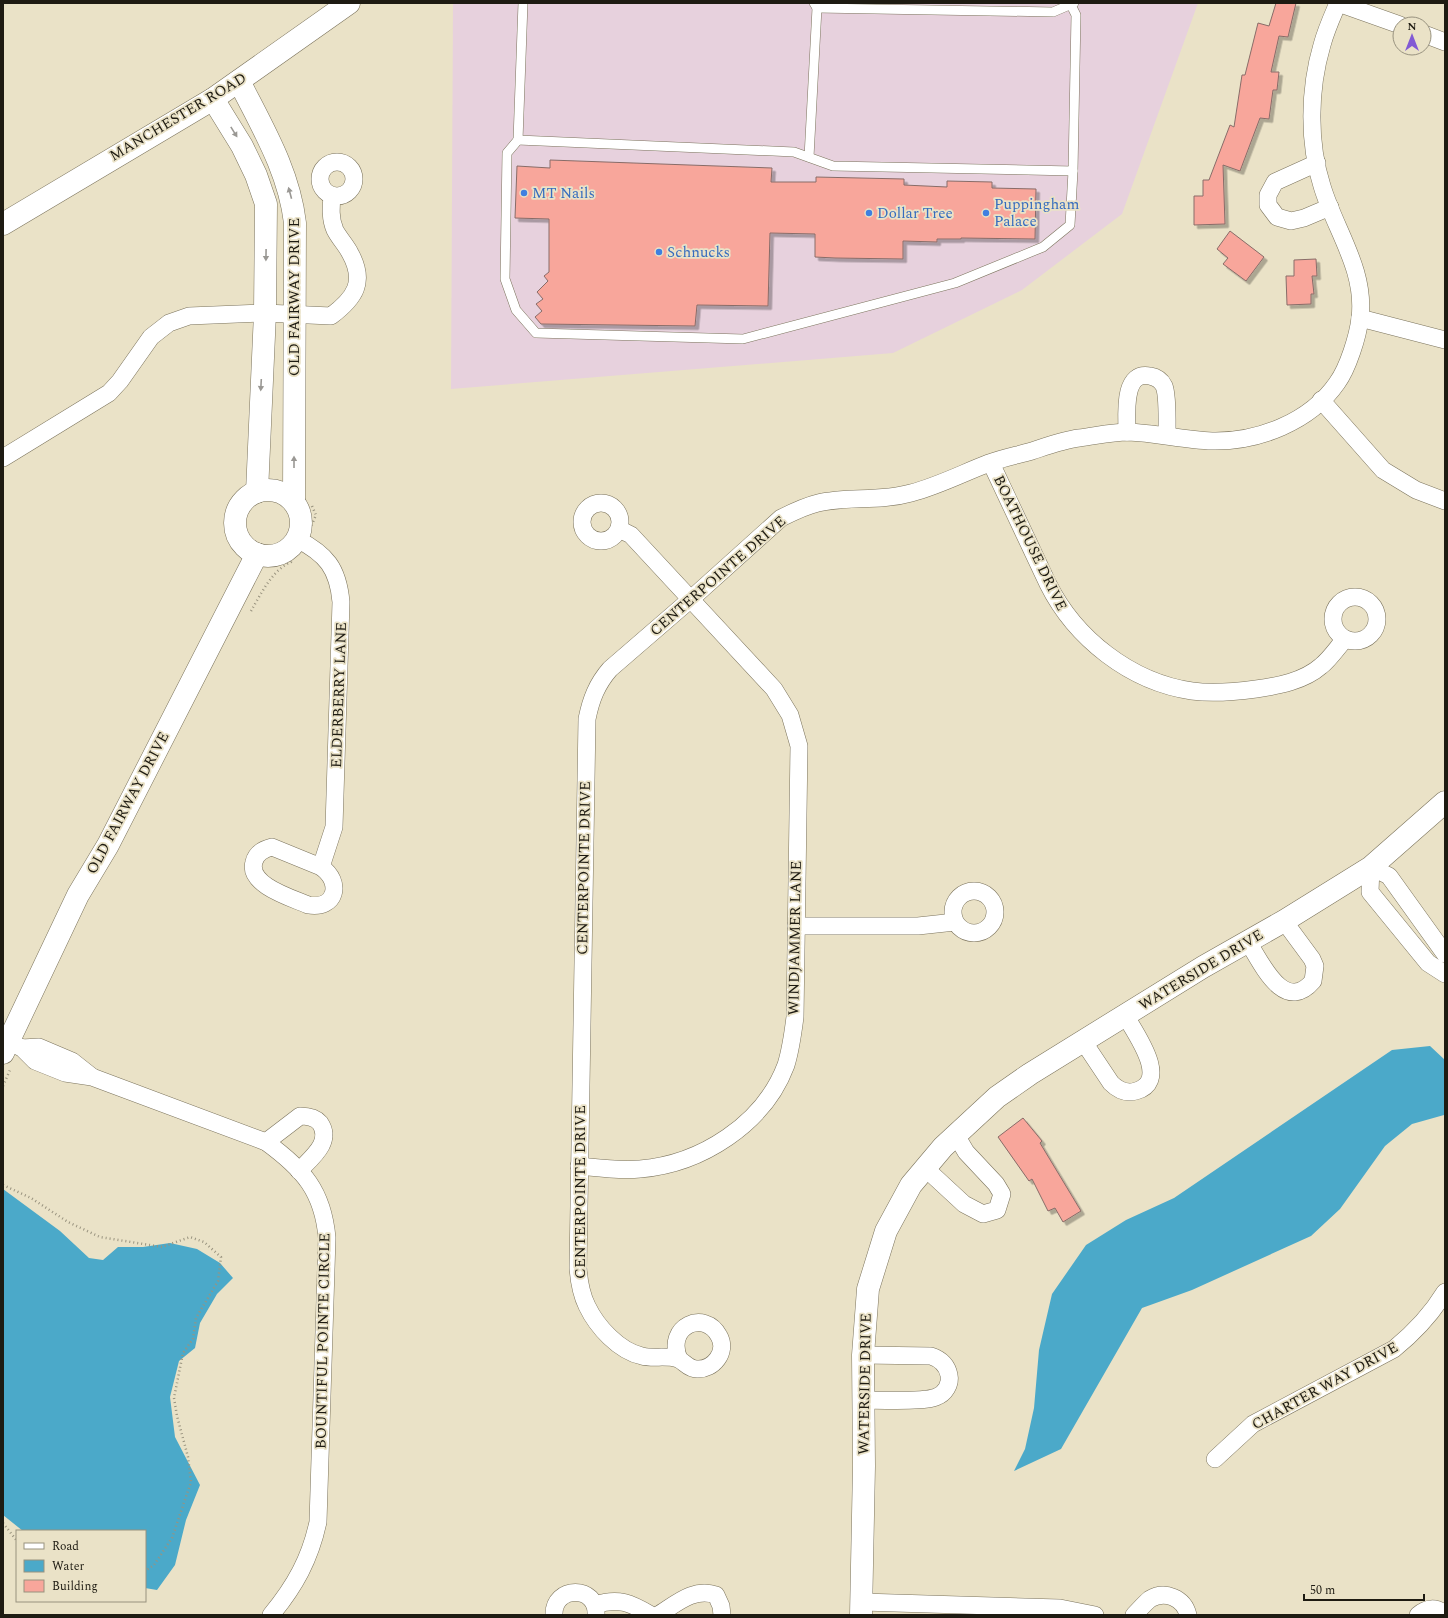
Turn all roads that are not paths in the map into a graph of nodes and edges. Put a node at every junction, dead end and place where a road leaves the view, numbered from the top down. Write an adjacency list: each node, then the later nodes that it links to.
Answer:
1 (349, 3): 9 (street, MANCHESTER ROAD)
2 (523, 3): 11 (lane)
3 (1338, 3): 6 (street); 13 (street, CENTERPOINTE DRIVE)
4 (1072, 4): 5 (lane); 14 (lane)
5 (815, 5): 12 (lane)
6 (1392, 22)
7 (1432, 37): 8 (street)
8 (1445, 42)
9 (239, 81): 10 (street, MANCHESTER ROAD); 19 (street, OLD FAIRWAY DRIVE, one-way to 9)
10 (213, 99): 17 (street, MANCHESTER ROAD); 18 (street, OLD FAIRWAY DRIVE, one-way to 18)
11 (518, 140): 12 (lane); 14 (lane)
12 (809, 157): 14 (lane)
13 (1317, 163): 16 (street, CENTERPOINTE DRIVE); 16 (street)
14 (1073, 171)
15 (332, 196): 19 (street)
16 (1330, 207): 20 (street, CENTERPOINTE DRIVE)
17 (3, 224)
18 (265, 313): 19 (street); 25 (street); 27 (street, OLD FAIRWAY DRIVE, one-way to 27)
19 (294, 316): 28 (street, OLD FAIRWAY DRIVE, one-way to 19)
20 (1360, 318): 21 (street); 22 (street, CENTERPOINTE DRIVE)
21 (1445, 340)
22 (1321, 400): 24 (street, CENTERPOINTE DRIVE); 29 (street)
23 (1127, 432): 24 (street, CENTERPOINTE DRIVE); 24 (street); 26 (street, CENTERPOINTE DRIVE)
24 (1167, 435)
25 (3, 458)
26 (991, 463): 33 (street, CENTERPOINTE DRIVE); 34 (street, BOATHOUSE DRIVE)
27 (257, 492): 28 (street); 32 (street)
28 (294, 501): 31 (street, OLD FAIRWAY DRIVE)
29 (1445, 501)
30 (619, 529): 33 (street, WINDJAMMER LANE)
31 (297, 539): 32 (street); 36 (street, ELDERBERRY LANE)
32 (257, 554): 46 (street, OLD FAIRWAY DRIVE)
33 (691, 599): 40 (street, WINDJAMMER LANE); 49 (street, CENTERPOINTE DRIVE)
34 (1345, 639)
35 (1445, 802): 37 (street, WATERSIDE DRIVE)
36 (321, 867): 36 (street)
37 (1371, 867): 38 (street, WATERSIDE DRIVE); 42 (street); 43 (street)
38 (1284, 921): 41 (street, WATERSIDE DRIVE); 41 (street)
39 (955, 922): 40 (street)
40 (796, 926): 49 (street, WINDJAMMER LANE)
41 (1248, 942): 44 (street, WATERSIDE DRIVE)
42 (1445, 954)
43 (1445, 974)
44 (1125, 1015): 45 (street, WATERSIDE DRIVE); 45 (street)
45 (1083, 1041): 47 (street, WATERSIDE DRIVE)
46 (8, 1045): 48 (street, BOUNTIFUL POINTE CIRCLE)
47 (956, 1135): 50 (street, WATERSIDE DRIVE); 50 (street)
48 (266, 1142): 51 (street, BOUNTIFUL POINTE CIRCLE); 51 (street)
49 (579, 1166): 54 (street, CENTERPOINTE DRIVE)
50 (924, 1167): 53 (street, WATERSIDE DRIVE)
51 (299, 1170): 60 (street, BOUNTIFUL POINTE CIRCLE)
52 (1445, 1292): 56 (street, CHARTER WAY DRIVE)
53 (863, 1355): 55 (street, WATERSIDE DRIVE); 55 (street)
54 (679, 1359)
55 (863, 1400): 57 (street, WATERSIDE DRIVE)
56 (1215, 1459)
57 (861, 1608): 65 (street)
58 (596, 1610): 61 (street); 62 (street)
59 (1445, 1614): 68 (street)
60 (271, 1615)
61 (554, 1615)
62 (651, 1615)
63 (658, 1615): 64 (street)
64 (722, 1615)
65 (1095, 1615)
66 (1134, 1615): 67 (street)
67 (1188, 1615)
68 (1418, 1615)

